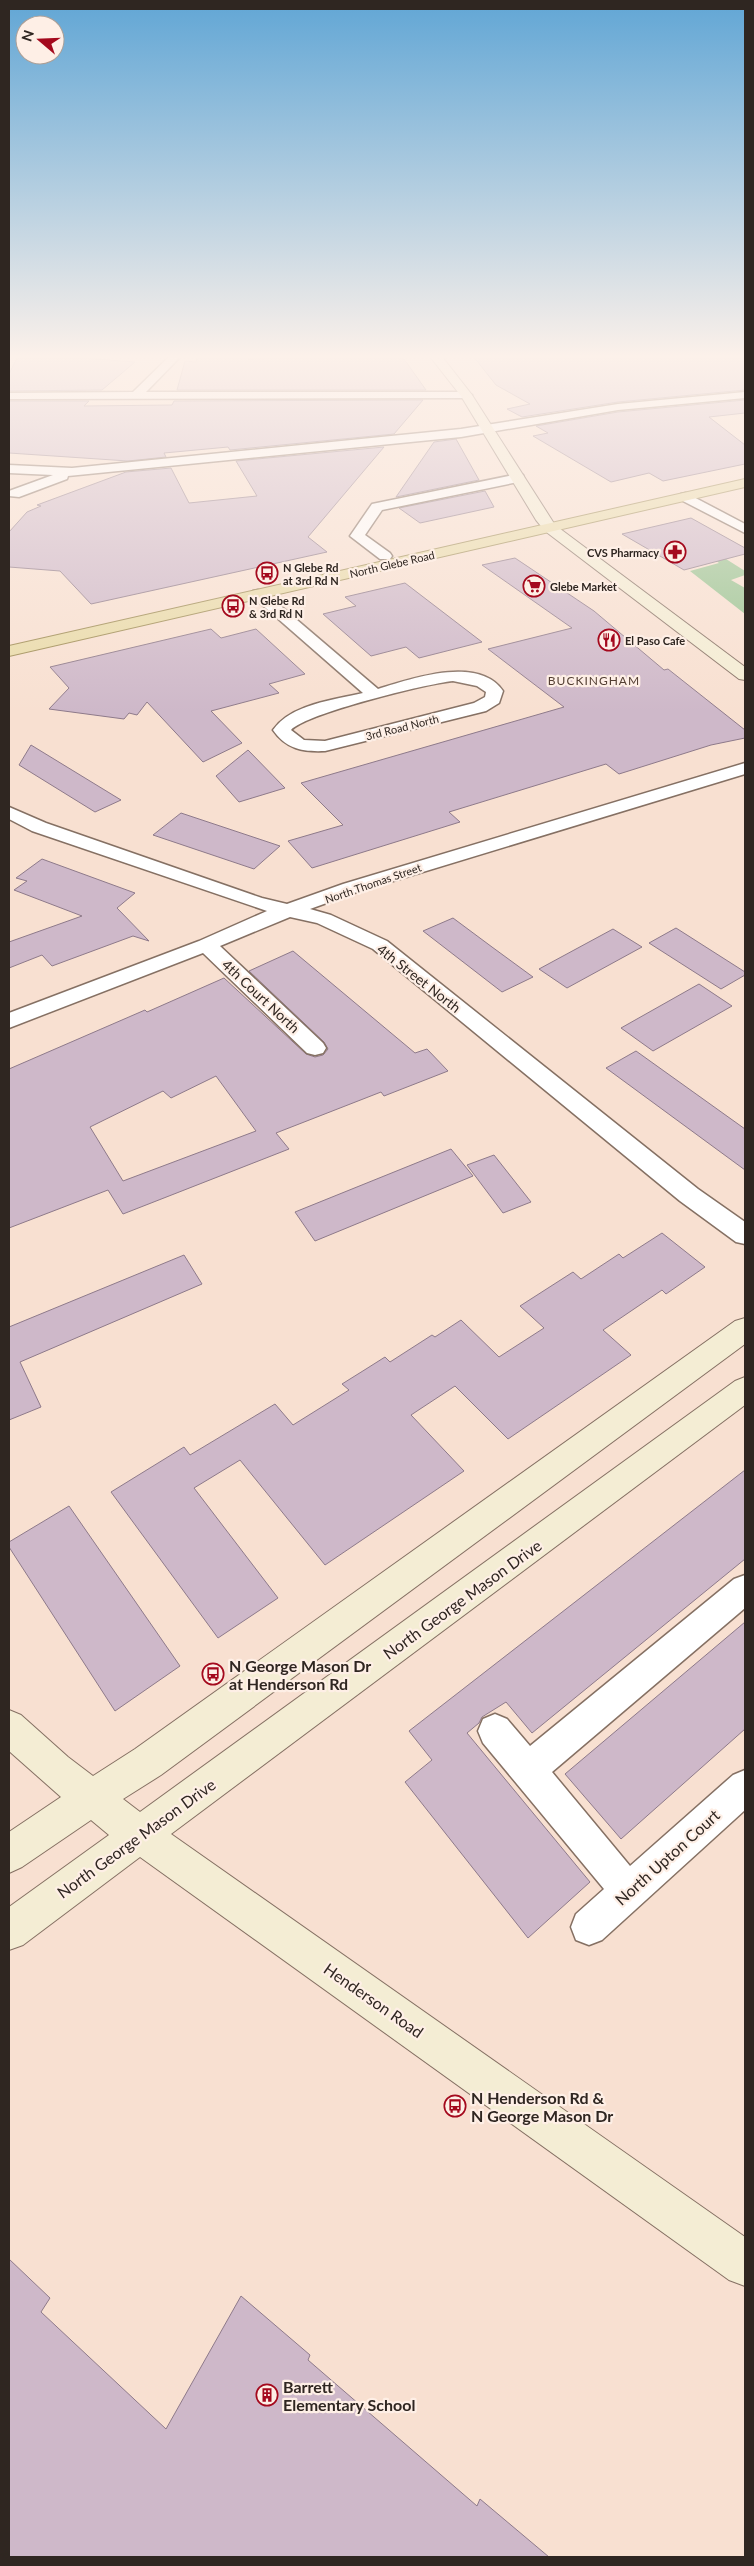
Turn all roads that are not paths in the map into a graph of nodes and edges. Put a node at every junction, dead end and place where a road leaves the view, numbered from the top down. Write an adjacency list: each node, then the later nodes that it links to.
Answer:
1 (68, 474): 7 (street)
2 (515, 474): 5 (street)
3 (745, 474): 9 (main road, North Glebe Road)
4 (9, 475): 7 (street)
5 (518, 478): 9 (street); 11 (street)
6 (745, 483): 8 (main road, North Glebe Road)
7 (11, 496)
8 (686, 497): 9 (main road, North Glebe Road); 10 (street)
9 (546, 524): 11 (main road, North Glebe Road); 15 (street)
10 (745, 529)
11 (389, 560): 12 (main road, North Glebe Road)
12 (253, 590): 13 (main road, North Glebe Road); 14 (main road, North Glebe Road); 16 (street)
13 (9, 640)
14 (9, 651)
15 (745, 675)
16 (375, 694): 16 (street, 3rd Road North)
17 (745, 768): 19 (street, North Thomas Street)
18 (9, 812): 19 (street, 4th Street North)
19 (290, 911): 20 (street, North Thomas Street); 23 (street, 4th Street North)
20 (206, 945): 21 (street, North Thomas Street); 22 (street, 4th Court North)
21 (9, 1021)
22 (316, 1048)
23 (745, 1235)
24 (745, 1329): 31 (street)
25 (745, 1389): 32 (street, North George Mason Drive)
26 (745, 1589): 29 (street)
27 (9, 1727): 31 (street, Henderson Road)
28 (495, 1731): 29 (street)
29 (528, 1770): 34 (street)
30 (745, 1787): 34 (street, North Upton Court)
31 (90, 1798): 32 (street, Henderson Road); 33 (street)
32 (140, 1834): 36 (street, North George Mason Drive); 37 (street, Henderson Road)
33 (9, 1854)
34 (629, 1892): 35 (street, North Upton Court)
35 (589, 1927)
36 (9, 1931)
37 (745, 2264)

